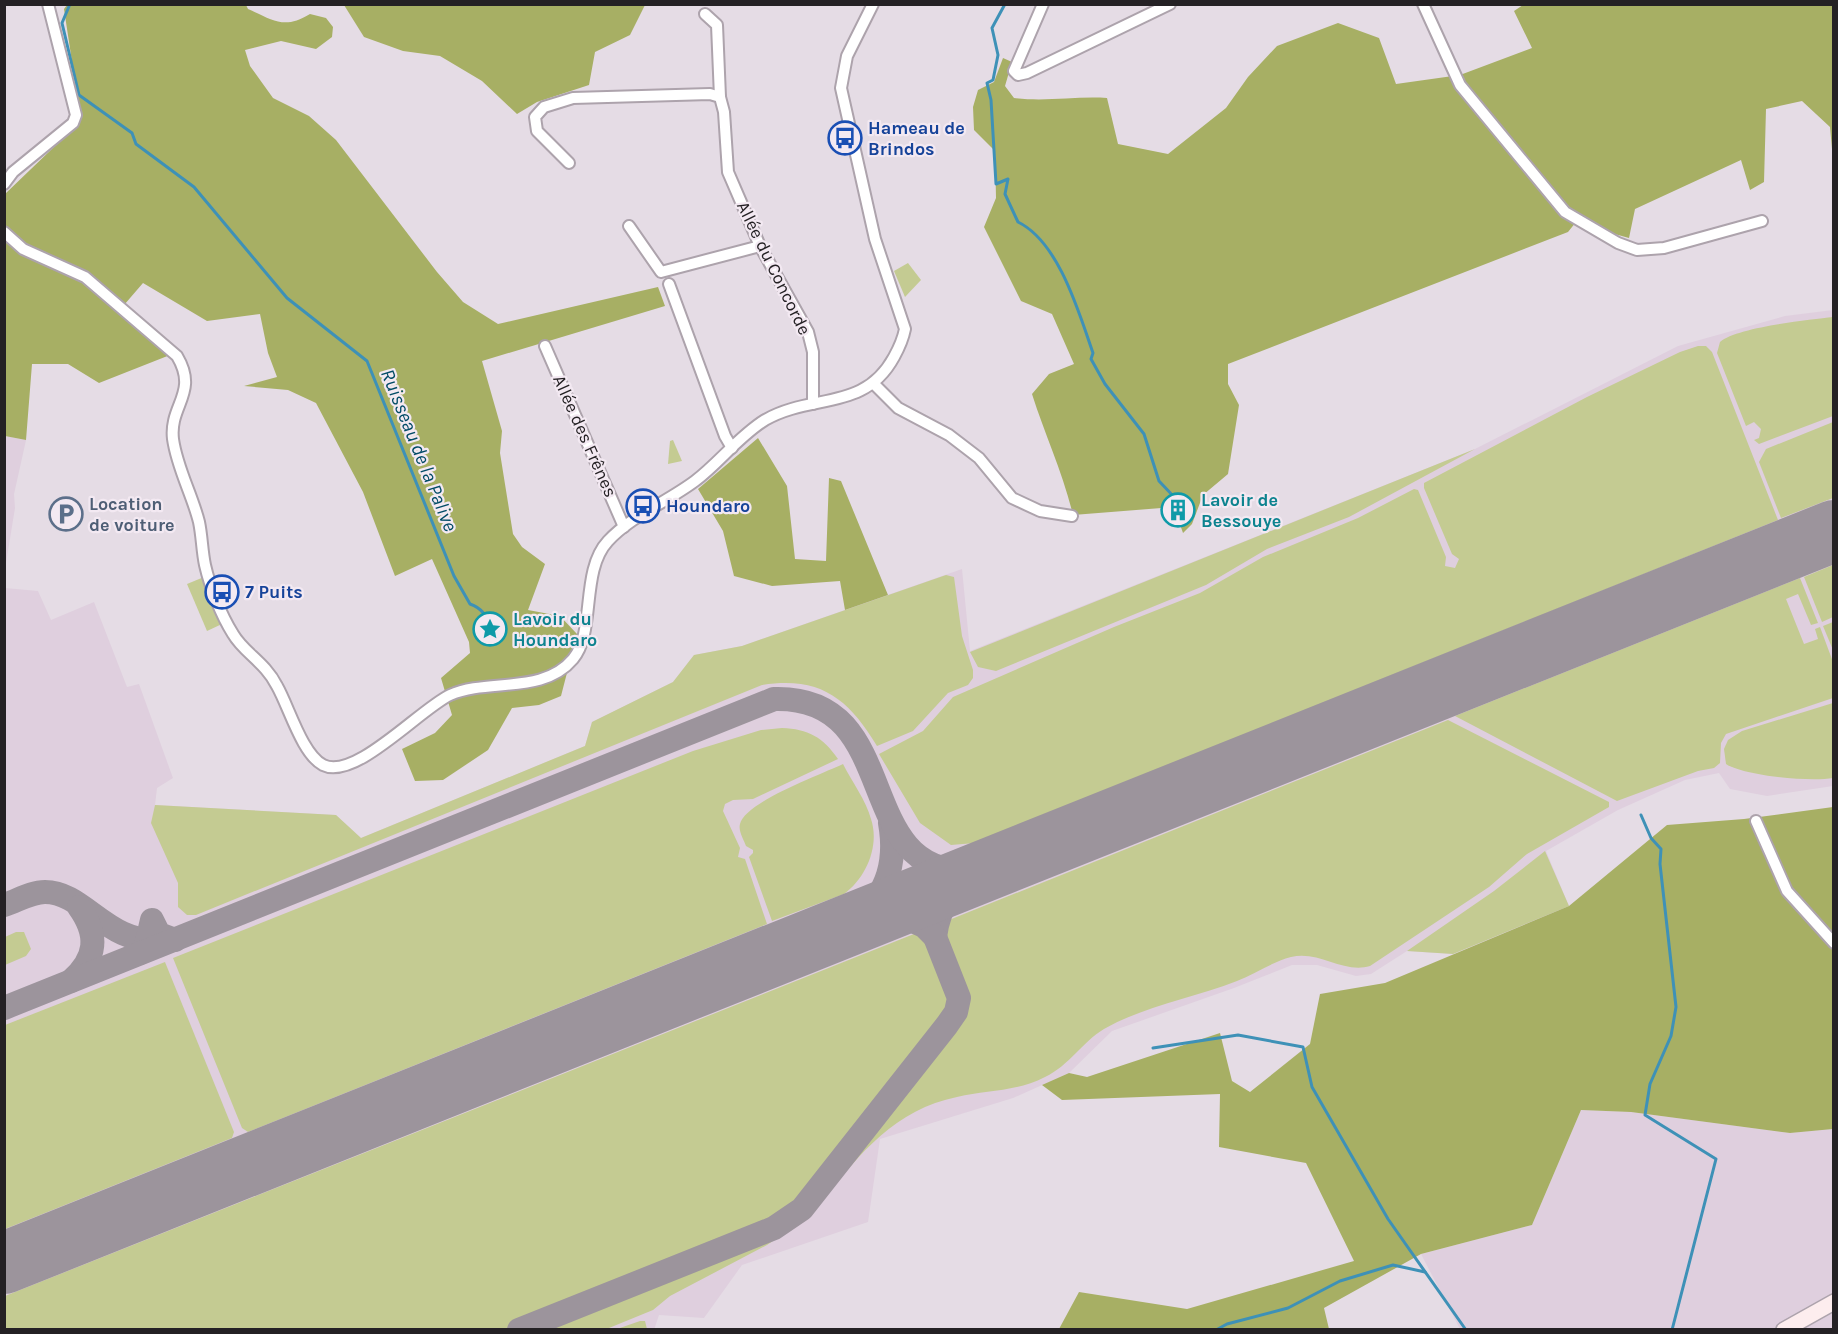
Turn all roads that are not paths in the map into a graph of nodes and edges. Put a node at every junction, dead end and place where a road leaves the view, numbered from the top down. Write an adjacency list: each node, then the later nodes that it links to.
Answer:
1 (48, 4): 9 (street)
2 (873, 4): 16 (street)
3 (1043, 4): 4 (street)
4 (1170, 4)
5 (1423, 4): 10 (street)
6 (705, 14): 7 (street, Allée du Concorde)
7 (720, 98): 8 (street); 13 (street, Allée du Concorde)
8 (569, 163)
9 (4, 184)
10 (1762, 221)
11 (628, 226): 13 (street)
12 (4, 232): 20 (street)
13 (760, 246): 17 (street, Allée du Concorde)
14 (669, 284): 18 (street)
15 (545, 346): 20 (street, Allée des Frênes)
16 (874, 384): 17 (street); 19 (street)
17 (813, 404): 18 (street)
18 (732, 448): 20 (street)
19 (1072, 516)
20 (624, 527)
21 (1756, 821): 22 (street)
22 (1833, 943)
23 (1833, 1302): 24 (street)
24 (1784, 1329)

